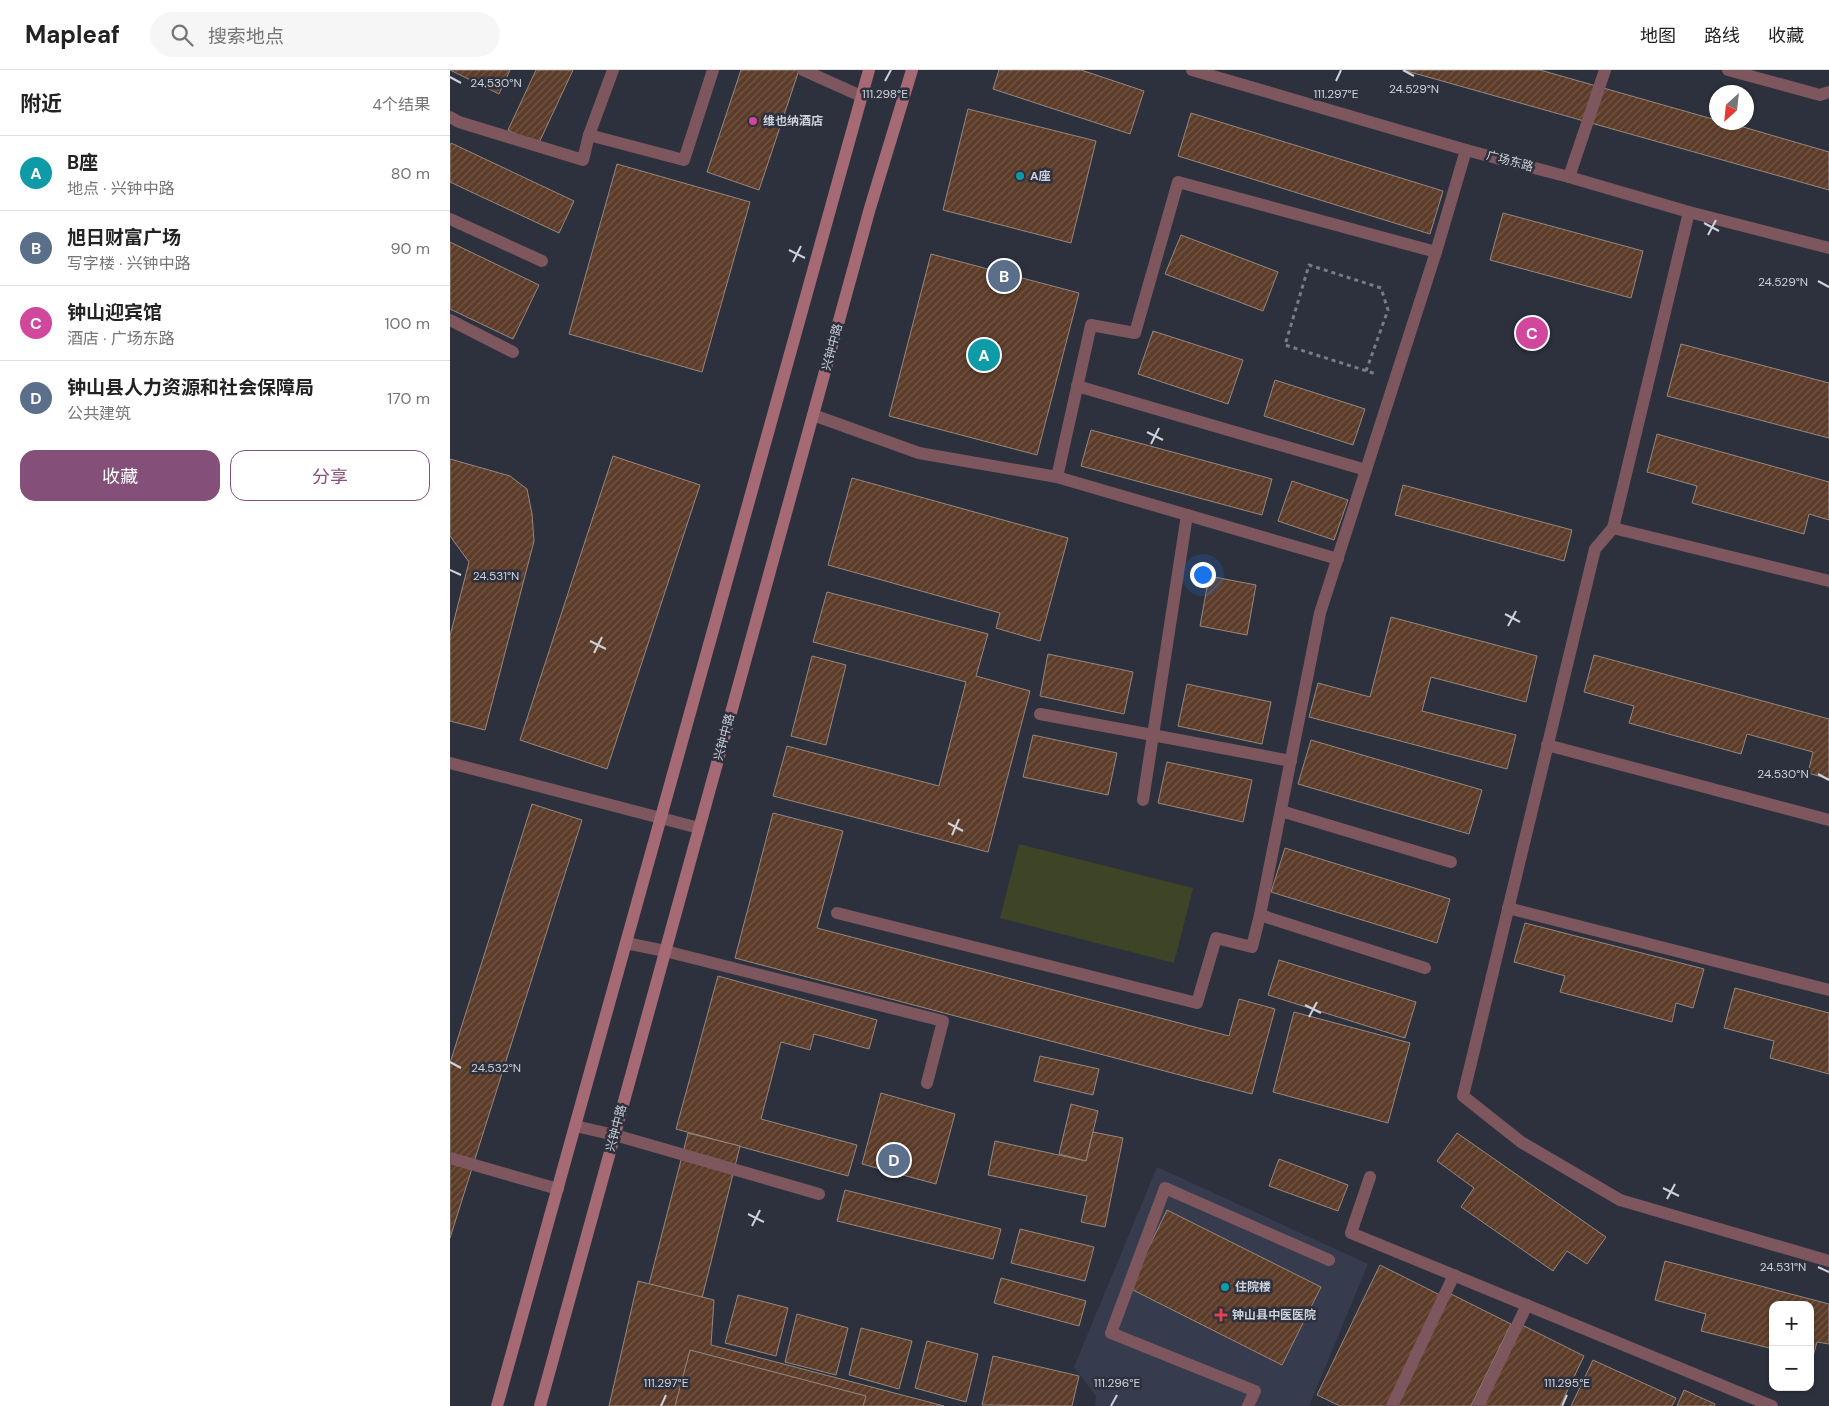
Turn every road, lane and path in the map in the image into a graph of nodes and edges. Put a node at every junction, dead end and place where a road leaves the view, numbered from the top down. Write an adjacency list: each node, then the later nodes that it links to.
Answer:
1 (614, 70): 12 (street)
2 (713, 70): 12 (street)
3 (803, 70): 10 (street)
4 (869, 70): 10 (main road)
5 (912, 70): 25 (main road, 兴钟中路)
6 (1192, 70): 13 (street, 广场东路)
7 (1605, 70): 14 (street)
8 (1728, 70): 9 (street)
9 (1829, 92)
10 (861, 96): 39 (main road)
11 (450, 117): 12 (street)
12 (589, 135)
13 (1466, 150): 14 (street, 广场东路); 18 (street)
14 (1569, 176): 15 (street, 广场东路)
15 (1689, 212): 17 (street, 广场东路); 29 (street)
16 (450, 219): 19 (street)
17 (1829, 248)
18 (1436, 252): 23 (street); 24 (street)
19 (542, 261)
20 (450, 320): 21 (street)
21 (512, 352)
22 (1366, 371): 22 (path); 23 (path)
23 (1395, 381): 26 (street)
24 (1077, 386): 26 (street); 27 (street)
25 (813, 415): 27 (street); 41 (main road, 兴钟中路)
26 (1366, 470): 30 (street)
27 (1056, 477): 28 (street)
28 (1187, 514): 30 (street); 33 (street)
29 (1613, 528): 31 (street); 34 (street)
30 (1338, 559): 35 (street)
31 (1829, 581)
32 (1040, 714): 33 (street)
33 (1153, 735): 35 (street); 37 (street)
34 (1547, 745): 40 (street); 43 (street)
35 (1291, 761): 38 (street)
36 (450, 763): 39 (street)
37 (1143, 800)
38 (1281, 811): 42 (street); 45 (street)
39 (661, 818): 41 (street); 46 (main road)
40 (1829, 820)
41 (699, 828): 47 (main road, 兴钟中路)
42 (1451, 862)
43 (1508, 908): 49 (street); 58 (street)
44 (837, 913): 45 (street)
45 (1260, 915): 48 (street)
46 (626, 943): 47 (street); 51 (main road)
47 (665, 951): 50 (street); 52 (main road, 兴钟中路)
48 (1425, 968)
49 (1829, 990)
50 (928, 1083)
51 (575, 1126): 52 (street); 55 (main road)
52 (614, 1135): 56 (street); 62 (main road, 兴钟中路)
53 (450, 1158): 55 (street)
54 (1370, 1177): 59 (street)
55 (558, 1189): 61 (main road)
56 (819, 1194)
57 (1329, 1260): 63 (street)
58 (1829, 1262)
59 (1454, 1275): 60 (street); 64 (street)
60 (1527, 1305): 65 (street); 66 (street)
61 (497, 1406)
62 (540, 1406)
63 (1248, 1406)
64 (1392, 1406)
65 (1478, 1406)
66 (1772, 1406)

